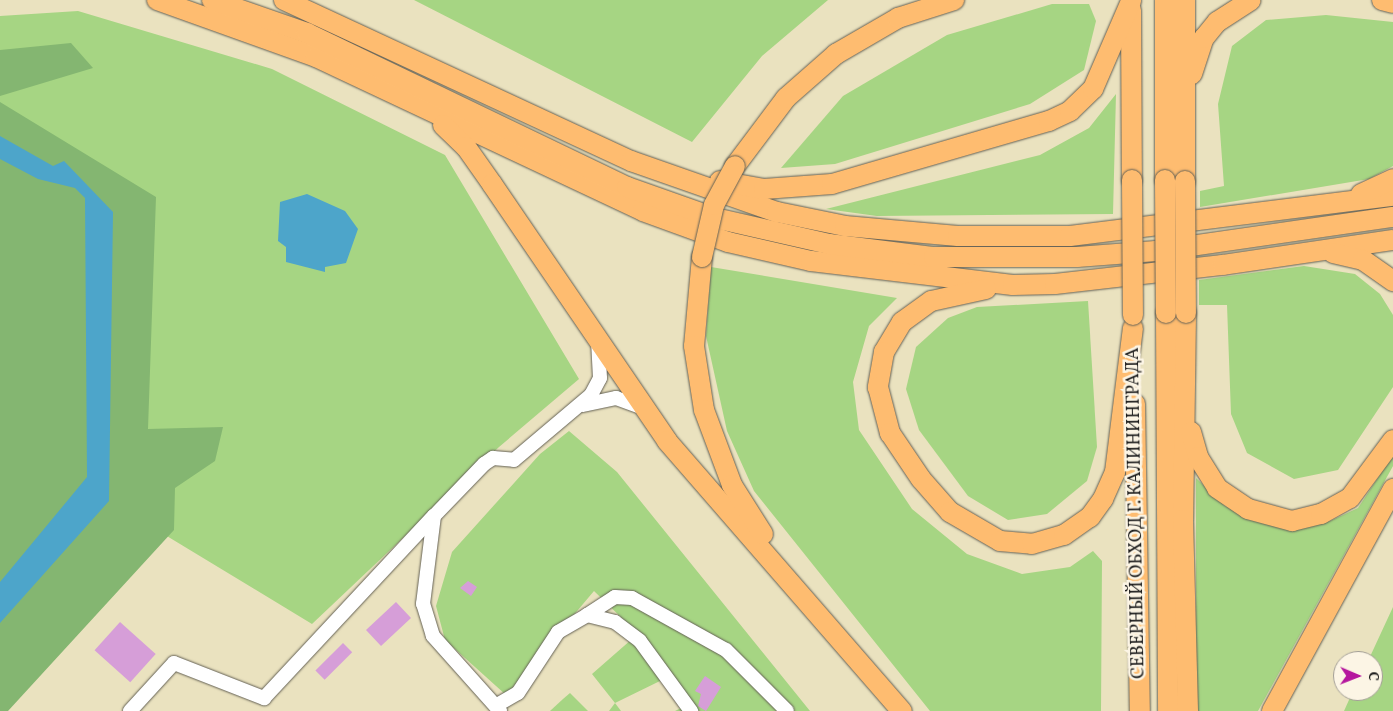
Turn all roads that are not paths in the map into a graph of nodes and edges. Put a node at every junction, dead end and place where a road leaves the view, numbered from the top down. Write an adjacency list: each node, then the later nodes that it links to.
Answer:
1 (157, 0): 11 (highway)
2 (212, 0): 18 (highway)
3 (284, 0): 13 (highway)
4 (954, 0): 31 (highway, bridge)
5 (1130, 0): 13 (highway); 23 (highway, bridge)
6 (1165, 0): 15 (highway)
7 (1185, 0): 12 (highway)
8 (1251, 0): 12 (highway)
9 (1382, 0): 10 (highway)
10 (1393, 3)
11 (425, 108): 22 (highway); 24 (highway)
12 (1186, 115): 15 (highway)
13 (631, 160): 17 (highway)
14 (1393, 179): 17 (highway)
15 (1175, 181): 27 (highway, bridge); 39 (highway, bridge)
16 (1393, 196): 17 (highway)
17 (1343, 202)
18 (1393, 217)
19 (1393, 240): 20 (highway)
20 (1303, 253): 21 (highway); 22 (highway)
21 (1393, 281)
22 (1013, 285): 23 (highway)
23 (1133, 321): 38 (highway, СЕВЕРНЫЙ ОБХОД Г. КАЛИНИНГРАДА)
24 (597, 339): 25 (street); 26 (highway)
25 (580, 406): 26 (street); 30 (street)
26 (646, 410): 31 (highway)
27 (1185, 410): 28 (highway); 40 (highway)
28 (1393, 440)
29 (1393, 489): 41 (highway)
30 (434, 516): 33 (street); 34 (street)
31 (799, 588): 37 (highway)
32 (587, 615): 33 (street); 35 (street); 36 (street)
33 (498, 708)
34 (130, 711)
35 (691, 711)
36 (788, 711)
37 (902, 711)
38 (1140, 711)
39 (1168, 711)
40 (1188, 711)
41 (1272, 711)

